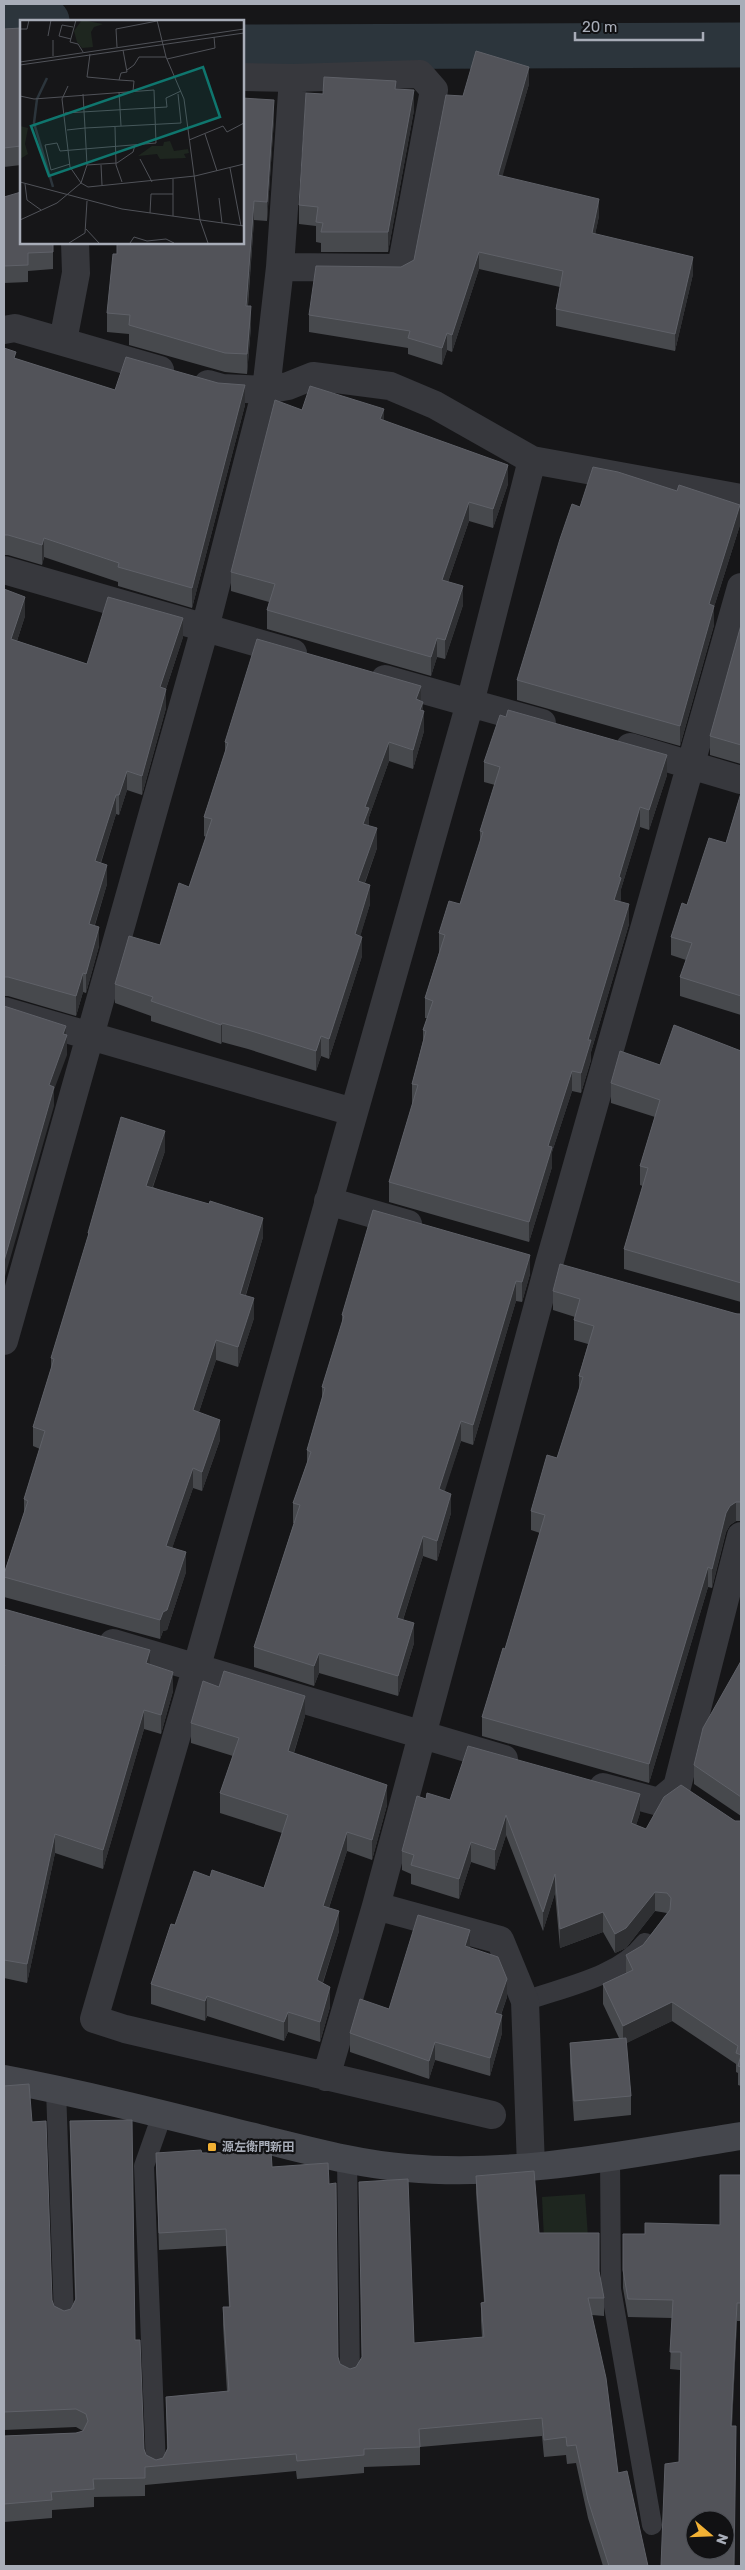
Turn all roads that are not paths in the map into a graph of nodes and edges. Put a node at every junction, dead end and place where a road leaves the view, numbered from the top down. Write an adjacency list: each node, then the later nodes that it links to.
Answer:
1 (244, 77): 2 (street)
2 (293, 78): 4 (street); 4 (street)
3 (75, 244): 6 (street)
4 (280, 267): 7 (street)
5 (4, 330): 6 (street)
6 (63, 342): 7 (street)
7 (266, 390): 8 (street); 12 (street)
8 (532, 460): 9 (street); 15 (street)
9 (741, 498)
10 (4, 570): 12 (street)
11 (741, 588): 18 (street)
12 (204, 628): 13 (street); 21 (street)
13 (318, 660)
14 (366, 673): 15 (street)
15 (470, 703): 16 (street); 22 (street)
16 (566, 730)
17 (605, 740): 18 (street)
18 (692, 764): 19 (street); 26 (street)
19 (741, 780)
20 (4, 1011): 21 (street)
21 (91, 1036): 22 (street); 27 (street)
22 (353, 1112): 23 (street)
23 (328, 1201): 24 (street); 31 (street)
24 (434, 1231)
25 (520, 1255): 26 (street)
26 (559, 1266): 32 (street)
27 (10, 1292): 28 (street)
28 (4, 1341)
29 (741, 1536): 34 (street)
30 (86, 1636): 31 (street)
31 (197, 1666): 32 (street); 38 (street)
32 (422, 1736): 33 (street); 35 (street)
33 (527, 1766)
34 (575, 1779)
35 (376, 1906): 37 (street); 38 (street)
36 (655, 1929): 37 (lane)
37 (525, 2001): 46 (street)
38 (326, 2077): 42 (street)
39 (4, 2079): 40 (street)
40 (56, 2089): 41 (street); 47 (lane)
41 (162, 2115): 45 (street); 49 (lane)
42 (492, 2115)
43 (741, 2136): 44 (street)
44 (610, 2156): 46 (street); 50 (lane)
45 (347, 2159): 46 (street); 48 (lane)
46 (531, 2167)
47 (64, 2317)
48 (350, 2375)
49 (156, 2466)
50 (652, 2526)

